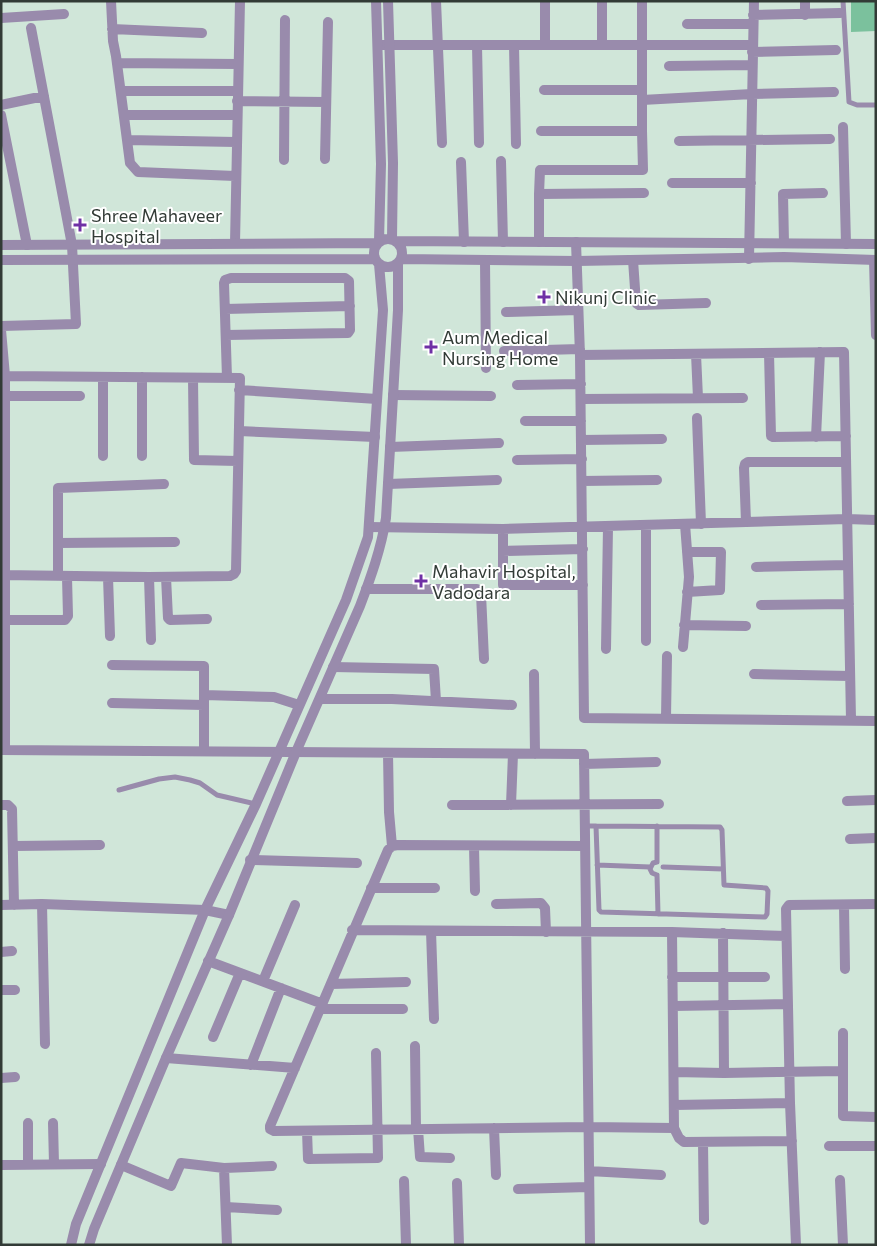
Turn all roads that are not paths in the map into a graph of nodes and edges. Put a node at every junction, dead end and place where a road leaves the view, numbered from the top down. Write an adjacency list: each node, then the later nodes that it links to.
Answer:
1 (111, 1): 21 (street)
2 (240, 1): 34 (street)
3 (376, 1): 23 (street)
4 (388, 1): 24 (street)
5 (436, 1): 25 (street)
6 (545, 1): 28 (street)
7 (602, 1): 29 (street)
8 (642, 1): 30 (street)
9 (754, 1): 16 (street)
10 (805, 1): 14 (street)
11 (843, 1): 47 (lane)
12 (840, 13): 14 (street)
13 (64, 14): 15 (street)
14 (805, 15): 16 (street)
15 (1, 18)
16 (753, 19): 19 (street); 31 (street)
17 (285, 20): 44 (street)
18 (328, 22): 45 (street)
19 (687, 24)
20 (32, 28): 42 (street)
21 (112, 29): 22 (street); 33 (street)
22 (202, 33)
23 (378, 45): 24 (street); 73 (street)
24 (390, 45): 25 (street); 72 (street)
25 (438, 45): 26 (street); 59 (street)
26 (477, 45): 27 (street); 60 (street)
27 (514, 45): 28 (street); 61 (street)
28 (545, 45): 29 (street)
29 (602, 45): 30 (street)
30 (643, 45): 31 (street); 41 (street)
31 (752, 48): 32 (street); 35 (street)
32 (836, 50)
33 (117, 63): 34 (street); 38 (street)
34 (238, 64): 43 (street)
35 (752, 65): 36 (street); 40 (street)
36 (669, 66)
37 (544, 90): 41 (street)
38 (120, 91): 43 (street); 49 (street)
39 (834, 92): 40 (street)
40 (752, 94): 41 (street); 56 (street)
41 (642, 95): 53 (street)
42 (44, 96): 46 (street); 84 (street)
43 (238, 96): 44 (street); 50 (street)
44 (284, 102): 45 (street); 63 (street)
45 (326, 102): 62 (street)
46 (1, 105)
47 (876, 105)
48 (1, 115): 85 (street)
49 (124, 115): 50 (street); 55 (street)
50 (237, 115): 58 (street)
51 (843, 127): 81 (street)
52 (541, 131): 53 (street)
53 (642, 131): 71 (street)
54 (830, 139): 56 (street)
55 (127, 140): 58 (street); 66 (street)
56 (751, 140): 57 (street); 68 (street)
57 (679, 141)
58 (236, 142): 66 (street)
59 (442, 143)
60 (479, 143)
61 (516, 144)
62 (325, 158)
63 (284, 160)
64 (501, 161): 75 (street)
65 (460, 162): 74 (street)
66 (235, 176): 79 (street)
67 (672, 183): 68 (street)
68 (751, 183): 78 (street)
69 (644, 193): 71 (street)
70 (823, 193): 80 (street)
71 (540, 194): 76 (street)
72 (394, 240): 73 (street); 74 (street); 93 (street)
73 (378, 242): 79 (street); 92 (street)
74 (464, 242): 75 (street)
75 (503, 242): 76 (street)
76 (539, 242): 77 (street)
77 (576, 242): 78 (street); 94 (street)
78 (748, 242): 80 (street); 87 (street)
79 (235, 243): 84 (street)
80 (784, 243): 81 (street)
81 (846, 244): 82 (street)
82 (876, 244)
83 (1, 245): 85 (street)
84 (72, 245): 85 (street); 86 (street)
85 (27, 246)
86 (73, 259): 88 (street); 92 (street); 100 (street)
87 (749, 259): 90 (street); 91 (street)
88 (1, 260)
89 (485, 260): 93 (street); 94 (street); 109 (street)
90 (633, 260): 94 (street); 95 (street)
91 (875, 260): 103 (street)
92 (377, 261): 93 (street); 124 (street)
93 (399, 261): 118 (street)
94 (577, 261): 98 (street)
95 (706, 303)
96 (350, 306): 97 (street); 97 (street); 102 (street)
97 (225, 310): 102 (street)
98 (578, 310): 99 (street); 105 (street)
99 (506, 312)
100 (1, 326)
101 (1, 330): 114 (street)
102 (226, 335): 113 (street)
103 (876, 335)
104 (504, 351): 105 (street)
105 (580, 352): 108 (street); 115 (street)
106 (820, 352): 107 (street); 131 (street); 132 (street)
107 (769, 353): 108 (street); 131 (street)
108 (696, 354): 122 (street)
109 (486, 368)
110 (103, 377): 111 (street); 114 (street); 138 (street)
111 (142, 377): 112 (street); 139 (street)
112 (193, 378): 113 (street); 142 (street)
113 (227, 378): 117 (street)
114 (4, 380): 119 (street)
115 (581, 384): 116 (street); 125 (street)
116 (518, 385)
117 (239, 390): 124 (street); 130 (street)
118 (393, 395): 121 (street); 137 (street)
119 (5, 396): 120 (street); 129 (street)
120 (80, 396)
121 (491, 396)
122 (698, 398): 123 (street); 125 (street)
123 (743, 398)
124 (377, 399): 133 (street)
125 (581, 399): 127 (street)
126 (698, 418): 153 (street)
127 (581, 420): 128 (street); 135 (street)
128 (525, 421)
129 (3, 428): 167 (street)
130 (239, 431): 133 (street); 142 (street)
131 (816, 436): 132 (street)
132 (846, 436): 143 (street)
133 (375, 437): 156 (street)
134 (662, 439): 135 (street)
135 (582, 440): 140 (street)
136 (499, 444): 137 (street)
137 (390, 447): 148 (street)
138 (103, 456)
139 (142, 456)
140 (582, 459): 141 (street); 146 (street)
141 (517, 460)
142 (238, 461): 170 (street)
143 (846, 462): 149 (street); 151 (street)
144 (497, 480): 148 (street)
145 (657, 480): 146 (street)
146 (582, 481): 158 (street)
147 (164, 484): 161 (street)
148 (388, 484): 154 (street)
149 (847, 519): 150 (street); 151 (street); 165 (street)
150 (876, 520)
151 (746, 522): 153 (street)
152 (685, 524): 153 (street); 155 (street); 164 (street)
153 (701, 524)
154 (385, 526): 156 (street); 159 (street); 173 (street)
155 (646, 526): 157 (street); 183 (street)
156 (369, 527): 198 (street)
157 (608, 527): 158 (street); 185 (street)
158 (583, 528): 159 (street); 162 (street)
159 (504, 529): 163 (street)
160 (175, 542): 161 (street)
161 (58, 543): 168 (street)
162 (583, 548): 163 (street); 172 (street)
163 (503, 552): 172 (street)
164 (687, 552): 174 (street); 174 (street)
165 (848, 565): 166 (street); 175 (street)
166 (756, 567)
167 (3, 575): 168 (street); 178 (street)
168 (63, 576): 169 (street); 178 (street)
169 (108, 576): 171 (street); 181 (street)
170 (166, 577): 171 (street); 177 (street)
171 (149, 578): 182 (street)
172 (583, 585): 200 (street)
173 (366, 589): 187 (street); 189 (street)
174 (687, 592): 179 (street)
175 (849, 604): 176 (street); 192 (street)
176 (761, 605)
177 (207, 619)
178 (6, 620): 193 (street)
179 (684, 625): 180 (street); 184 (street)
180 (746, 626)
181 (110, 636)
182 (150, 640)
183 (646, 641)
184 (683, 647)
185 (606, 649)
186 (667, 656): 200 (street)
187 (484, 659)
188 (112, 665): 195 (street)
189 (334, 667): 194 (street); 196 (street)
190 (534, 674): 209 (street)
191 (754, 674): 192 (street)
192 (850, 676): 201 (street)
193 (3, 693): 203 (street)
194 (320, 699): 196 (street); 206 (street)
195 (204, 700): 197 (street); 198 (street); 204 (street)
196 (436, 701): 199 (street)
197 (112, 703)
198 (300, 705): 205 (street)
199 (512, 705)
200 (666, 718): 201 (street)
201 (851, 720): 202 (street)
202 (876, 721)
203 (3, 750): 204 (street)
204 (204, 750): 205 (street)
205 (279, 751): 206 (street); 216 (street)
206 (296, 752): 207 (street); 230 (street)
207 (388, 753): 208 (street); 227 (street)
208 (514, 754): 209 (street); 219 (street)
209 (535, 754): 211 (street)
210 (656, 762): 211 (street)
211 (584, 764): 220 (street)
212 (119, 790): 216 (lane)
213 (876, 800): 214 (street)
214 (847, 801)
215 (1, 804): 226 (street)
216 (256, 804): 248 (street)
217 (659, 804): 220 (street)
218 (452, 805): 219 (street)
219 (511, 805): 220 (street)
220 (586, 805): 221 (street)
221 (591, 826): 222 (lane); 229 (street); 233 (lane)
222 (657, 826): 231 (lane); 236 (lane)
223 (876, 838): 224 (street)
224 (850, 839)
225 (100, 845): 226 (street)
226 (13, 846): 245 (street)
227 (392, 846): 228 (street); 238 (street)
228 (474, 846): 229 (street); 240 (street)
229 (585, 846): 254 (street)
230 (250, 860): 232 (street); 250 (street)
231 (657, 862): 234 (lane); 235 (lane)
232 (357, 864)
233 (597, 865): 234 (lane); 249 (lane)
234 (650, 867): 237 (lane)
235 (663, 867): 236 (lane); 237 (lane)
236 (723, 869): 249 (lane)
237 (657, 875): 249 (lane)
238 (371, 888): 239 (street); 251 (street)
239 (435, 888)
240 (475, 892)
241 (42, 904): 245 (street); 248 (street); 278 (street)
242 (496, 904): 253 (street)
243 (876, 904): 247 (street)
244 (1, 905): 245 (street)
245 (14, 905)
246 (295, 905): 264 (street)
247 (844, 905): 257 (street); 259 (street)
248 (205, 910): 250 (street); 307 (street)
249 (658, 914)
250 (229, 915): 258 (street)
251 (352, 930): 252 (street); 266 (street)
252 (432, 931): 253 (street); 275 (street)
253 (546, 932): 254 (street)
254 (586, 932): 255 (street); 295 (street)
255 (672, 932): 256 (street); 261 (street)
256 (723, 933): 257 (street); 262 (street)
257 (786, 936): 270 (street)
258 (208, 962): 260 (street); 281 (street)
259 (845, 969)
260 (240, 973): 264 (street); 277 (street)
261 (672, 977): 262 (street); 273 (street)
262 (723, 977): 263 (street); 271 (street)
263 (765, 977)
264 (263, 981): 267 (street)
265 (406, 982): 266 (street)
266 (331, 984): 272 (street)
267 (281, 988): 272 (street); 282 (street)
268 (1, 990): 269 (street)
269 (15, 990)
270 (788, 1004): 271 (street); 286 (street)
271 (724, 1005): 273 (street); 287 (street)
272 (322, 1006): 274 (street); 283 (street)
273 (673, 1006): 285 (street)
274 (403, 1009)
275 (434, 1019)
276 (843, 1033): 284 (street)
277 (213, 1038)
278 (45, 1044)
279 (415, 1046): 298 (street)
280 (376, 1052): 299 (street)
281 (166, 1058): 282 (street); 310 (street)
282 (251, 1065): 283 (street)
283 (295, 1068): 300 (street)
284 (842, 1071): 286 (street); 292 (street)
285 (674, 1072): 287 (street); 291 (street)
286 (790, 1072): 287 (street); 290 (street)
287 (724, 1073)
288 (14, 1077): 289 (street)
289 (1, 1078)
290 (790, 1103): 291 (street); 301 (street)
291 (674, 1105): 297 (street)
292 (876, 1117)
293 (28, 1123): 309 (street)
294 (53, 1123): 306 (street)
295 (588, 1127): 296 (street); 297 (street); 313 (street)
296 (494, 1128): 298 (street); 314 (street)
297 (674, 1128): 302 (street)
298 (417, 1129): 299 (street); 305 (street)
299 (378, 1130): 300 (street); 300 (street)
300 (307, 1131)
301 (792, 1141): 302 (street); 330 (street)
302 (703, 1142): 323 (street)
303 (829, 1146): 304 (street)
304 (876, 1146)
305 (450, 1158)
306 (54, 1164): 307 (street); 309 (street)
307 (101, 1164): 324 (street)
308 (1, 1165): 309 (street)
309 (28, 1165)
310 (121, 1165): 312 (street); 325 (street)
311 (272, 1166): 312 (street)
312 (224, 1168): 321 (street)
313 (589, 1171): 315 (street); 319 (street)
314 (496, 1175)
315 (661, 1175)
316 (840, 1180): 331 (street)
317 (404, 1181): 327 (street)
318 (457, 1183): 328 (street)
319 (588, 1187): 320 (street); 329 (street)
320 (518, 1189)
321 (226, 1207): 322 (street); 326 (street)
322 (277, 1210)
323 (704, 1220)
324 (71, 1245)
325 (89, 1245)
326 (227, 1245)
327 (406, 1245)
328 (459, 1245)
329 (590, 1245)
330 (796, 1245)
331 (843, 1245)

